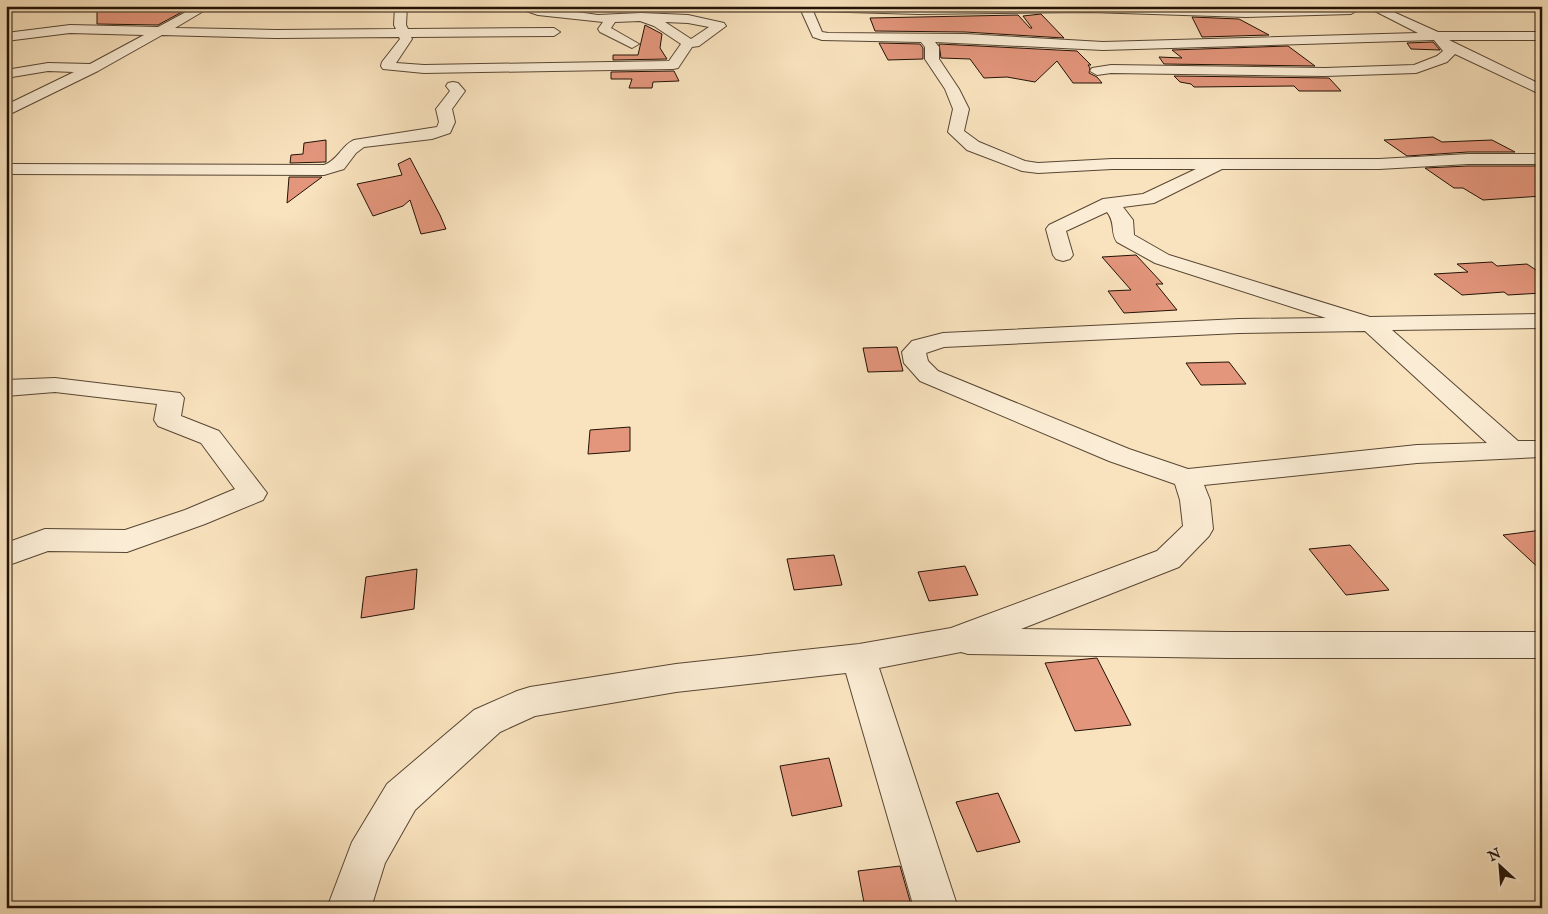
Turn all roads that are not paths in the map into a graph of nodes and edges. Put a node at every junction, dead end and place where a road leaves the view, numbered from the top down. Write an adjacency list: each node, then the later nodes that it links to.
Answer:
1 (206, 6): 12 (street)
2 (401, 6): 16 (street)
3 (521, 6): 10 (street)
4 (806, 6): 6 (street); 19 (street)
5 (1370, 6): 21 (street)
6 (1089, 7): 7 (street); 11 (street)
7 (1210, 12): 8 (street); 24 (street)
8 (1357, 15): 20 (street)
9 (641, 17): 10 (street); 27 (street); 27 (street)
10 (612, 18): 26 (street)
11 (1102, 20)
12 (160, 31): 16 (street); 18 (street); 28 (street)
13 (1115, 31): 23 (street)
14 (554, 32): 15 (street)
15 (514, 33): 16 (street); 25 (street)
16 (403, 34): 34 (street)
17 (1542, 36): 21 (street)
18 (6, 37)
19 (925, 38): 22 (street); 42 (street)
20 (1341, 38): 21 (street); 24 (street)
21 (1439, 39): 35 (street); 39 (street)
22 (1024, 40): 23 (street); 23 (street)
23 (1129, 42): 24 (street); 35 (street)
24 (1247, 42)
25 (495, 44)
26 (632, 44)
27 (688, 44): 34 (street)
28 (127, 49): 31 (street); 33 (street)
29 (481, 55): 34 (street)
30 (6, 66): 31 (street)
31 (26, 66): 32 (street)
32 (48, 67): 33 (street); 37 (street)
33 (93, 68): 40 (street)
34 (468, 69)
35 (1157, 70): 36 (street)
36 (1097, 71)
37 (6, 74)
38 (453, 86): 43 (street)
39 (1542, 91)
40 (6, 111)
41 (1542, 159): 42 (street)
42 (1221, 165): 44 (street)
43 (6, 169)
44 (1147, 199): 45 (street); 46 (street)
45 (1110, 203): 46 (street); 47 (street)
46 (1123, 220): 49 (street)
47 (1063, 255)
48 (1542, 321): 49 (street)
49 (1372, 325): 51 (street); 53 (street)
50 (6, 388): 54 (street)
51 (1510, 449): 52 (street); 53 (street)
52 (1542, 449)
53 (1187, 478): 55 (street)
54 (6, 555)
55 (954, 641): 56 (street); 57 (street)
56 (1542, 645)
57 (860, 658): 58 (street); 59 (street)
58 (349, 908)
59 (936, 908)

